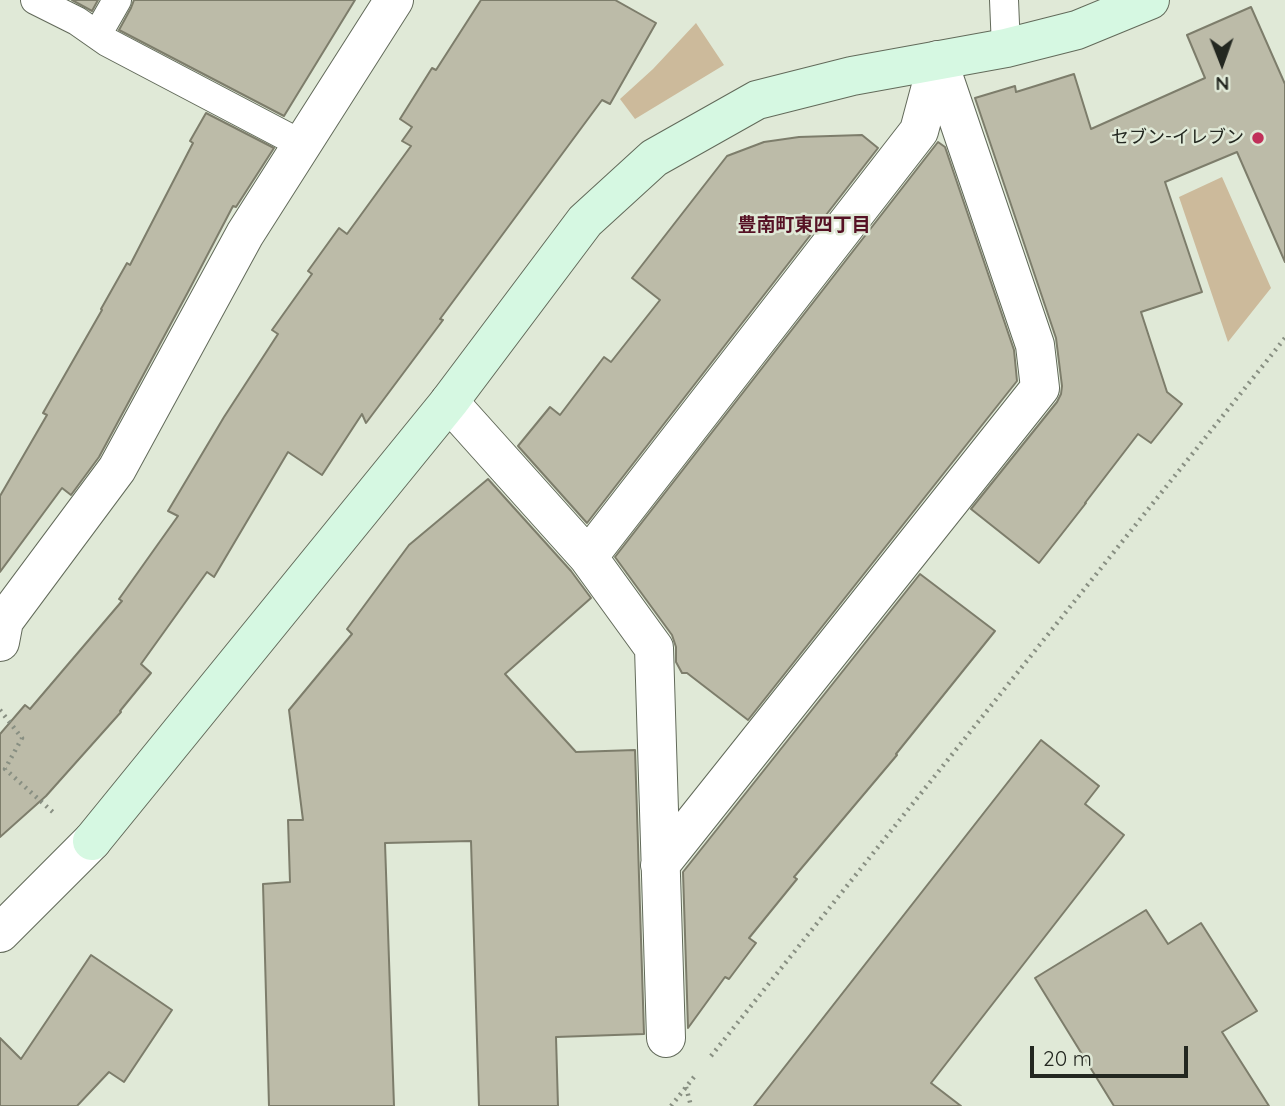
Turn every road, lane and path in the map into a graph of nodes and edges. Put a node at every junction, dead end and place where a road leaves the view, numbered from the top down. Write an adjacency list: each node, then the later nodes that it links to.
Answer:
1 (35, 0): 6 (lane)
2 (117, 0): 6 (lane)
3 (394, 0): 9 (street)
4 (1004, 0): 7 (lane)
5 (1150, 0): 7 (street)
6 (97, 35): 9 (lane)
7 (1006, 48): 8 (street)
8 (938, 60): 11 (street); 12 (street); 16 (street)
9 (302, 144): 13 (street)
10 (1285, 338): 19 (path)
11 (449, 402): 12 (street); 17 (street)
12 (588, 557): 16 (street)
13 (0, 642)
14 (0, 710): 15 (path)
15 (58, 817)
16 (660, 865): 18 (street)
17 (0, 933)
18 (666, 1038)
19 (703, 1065)
20 (695, 1076): 21 (path)
21 (671, 1106)

